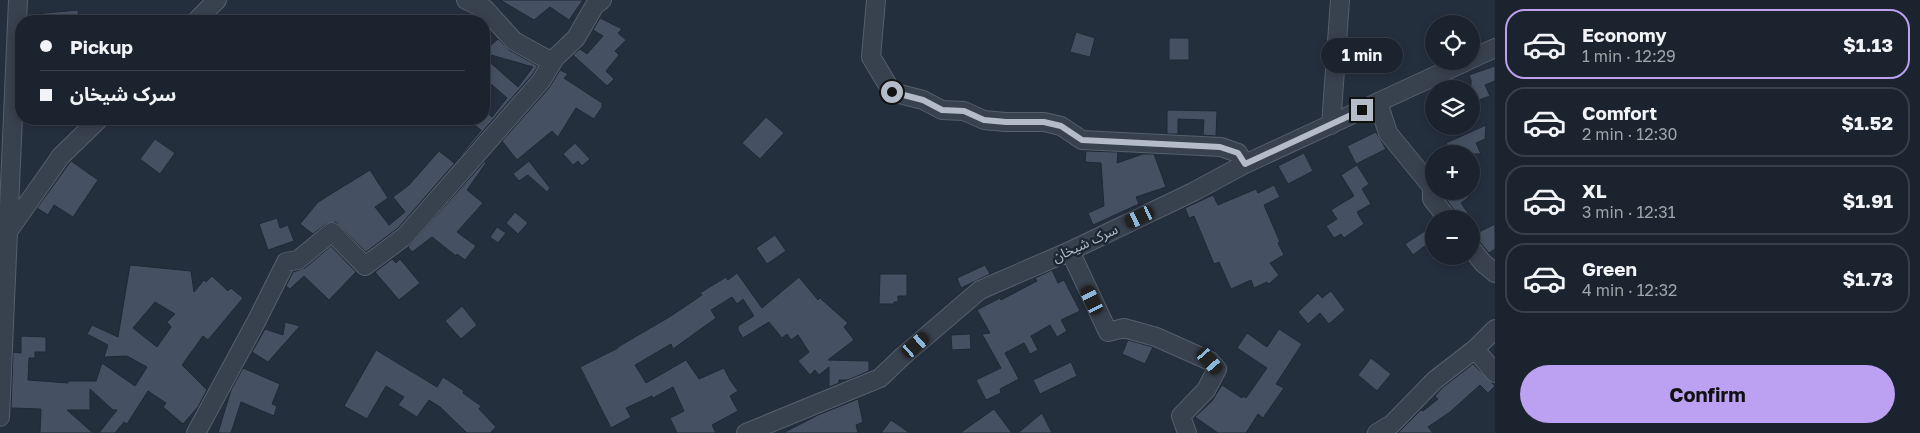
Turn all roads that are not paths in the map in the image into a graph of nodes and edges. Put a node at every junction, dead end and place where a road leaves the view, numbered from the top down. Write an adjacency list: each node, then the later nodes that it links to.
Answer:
1 (14, 0): 13 (street)
2 (217, 0): 7 (street)
3 (466, 0): 10 (street)
4 (602, 0): 10 (street)
5 (876, 0): 16 (street)
6 (1340, 0): 15 (street)
7 (202, 15)
8 (1495, 48): 9 (street)
9 (1480, 55)
10 (552, 62): 29 (street)
11 (1447, 70): 12 (street, سرک شیخان)
12 (1378, 102): 15 (street, سرک شیخان); 18 (street)
13 (7, 103): 17 (street)
14 (93, 125): 19 (street)
15 (1331, 125): 16 (street, سرک شیخان)
16 (1245, 164): 20 (street, سرک شیخان)
17 (5, 195): 19 (street)
18 (1441, 210)
19 (8, 231): 23 (street)
20 (1070, 251): 30 (street, سرک شیخان); 31 (street)
21 (1480, 258): 22 (street)
22 (1495, 273)
23 (3, 296): 27 (street)
24 (1495, 329): 25 (street)
25 (1475, 349): 26 (street); 32 (street)
26 (1495, 373)
27 (1, 389): 28 (street)
28 (0, 417)
29 (196, 433)
30 (746, 433)
31 (1187, 433)
32 (1377, 433)

